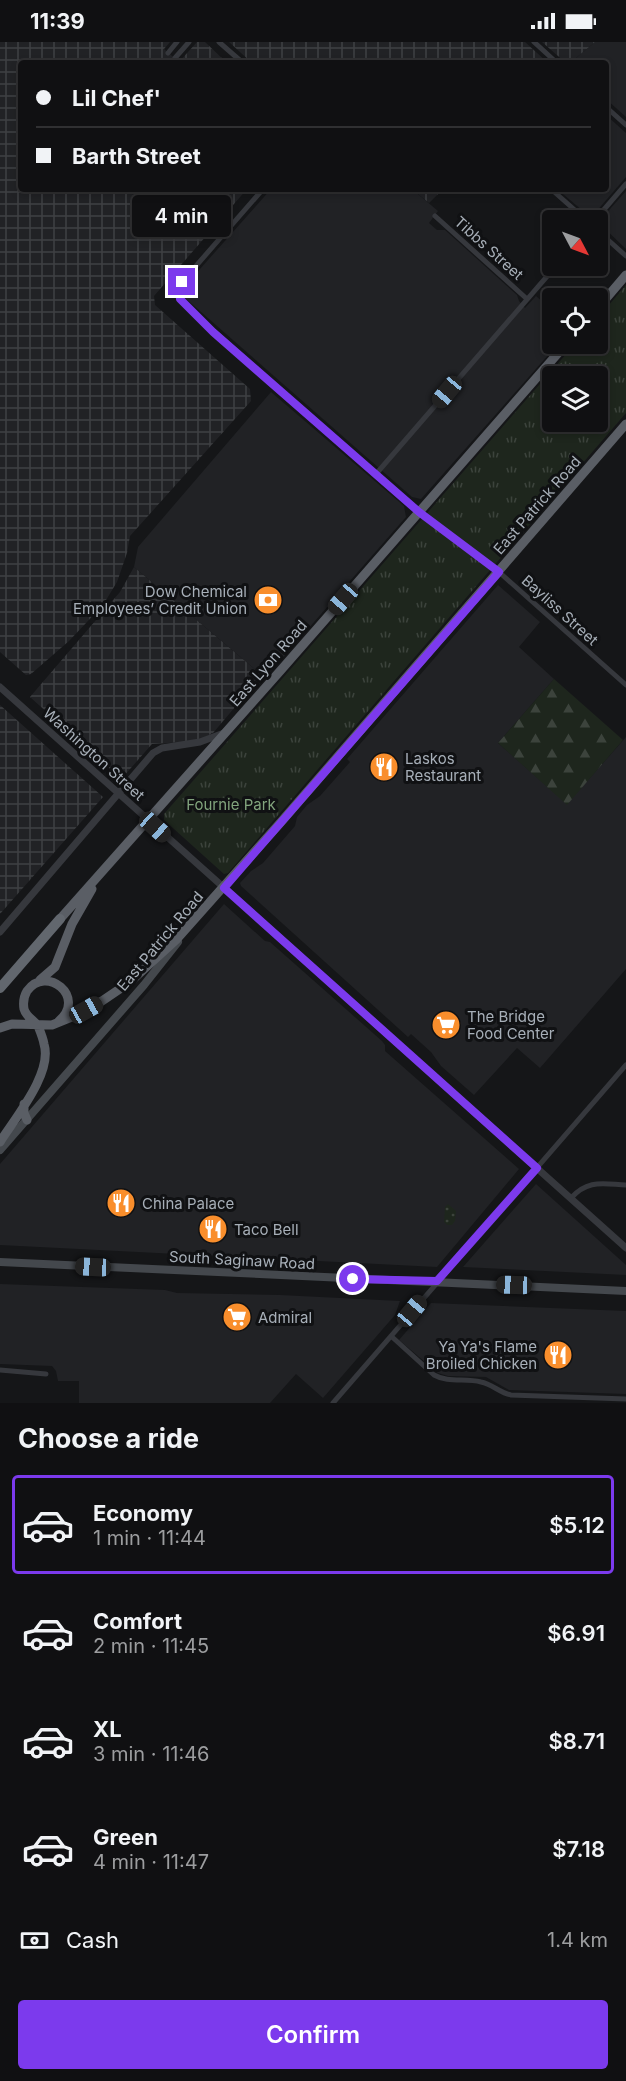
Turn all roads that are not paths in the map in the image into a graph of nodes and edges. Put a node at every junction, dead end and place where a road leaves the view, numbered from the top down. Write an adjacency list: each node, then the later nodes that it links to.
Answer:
1 (177, 42): 5 (street)
2 (189, 42): 6 (street)
3 (219, 42): 7 (street)
4 (534, 42): 8 (street)
5 (168, 53)
6 (175, 58)
7 (240, 60)
8 (554, 60)
9 (609, 110): 10 (street)
10 (626, 125)
11 (626, 184): 15 (street)
12 (260, 192): 25 (street, Bayliss Street)
13 (554, 192): 14 (street)
14 (575, 210)
15 (604, 210)
16 (435, 216): 22 (street, Tibbs Street)
17 (608, 240): 18 (street)
18 (626, 256)
19 (626, 275): 21 (highway)
20 (547, 276): 22 (street)
21 (608, 296)
22 (527, 299): 25 (street)
23 (557, 354): 26 (highway, East Lyon Road)
24 (626, 424): 27 (highway, East Patrick Road)
25 (376, 474): 26 (street, Bayliss Street)
26 (419, 512): 27 (street, Bayliss Street); 30 (highway, East Lyon Road)
27 (499, 572): 28 (street, Bayliss Street); 34 (highway, East Patrick Road)
28 (626, 686)
29 (0, 687): 31 (street, Washington Street)
30 (229, 730): 31 (street); 32 (highway, East Lyon Road)
31 (118, 793): 32 (street, Washington Street); 37 (street)
32 (148, 820): 33 (highway, East Lyon Road); 34 (street, Washington Street)
33 (96, 879): 36 (highway, East Lyon Road); 38 (highway)
34 (224, 888): 35 (highway, East Patrick Road); 48 (street, Washington Street)
35 (198, 917): 41 (highway); 45 (main road, East Patrick Road)
36 (60, 919): 39 (highway)
37 (0, 932)
38 (36, 983): 40 (highway); 41 (highway)
39 (0, 988)
40 (37, 1024): 41 (highway); 42 (highway); 44 (highway)
41 (51, 1025)
42 (0, 1028)
43 (626, 1065): 48 (street)
44 (24, 1104): 45 (highway); 46 (highway)
45 (27, 1120): 47 (main road, East Patrick Road)
46 (0, 1142)
47 (0, 1150)
48 (537, 1168): 50 (street, Washington Street); 53 (street)
49 (626, 1185): 50 (street)
50 (571, 1198): 51 (street, Washington Street)
51 (626, 1248)
52 (0, 1262): 53 (main road, South Saginaw Road)
53 (437, 1281): 54 (main road, South Saginaw Road); 55 (street)
54 (626, 1291)
55 (391, 1336): 58 (street); 59 (street)
56 (0, 1370): 57 (street)
57 (46, 1374)
58 (626, 1399)
59 (333, 1403)

